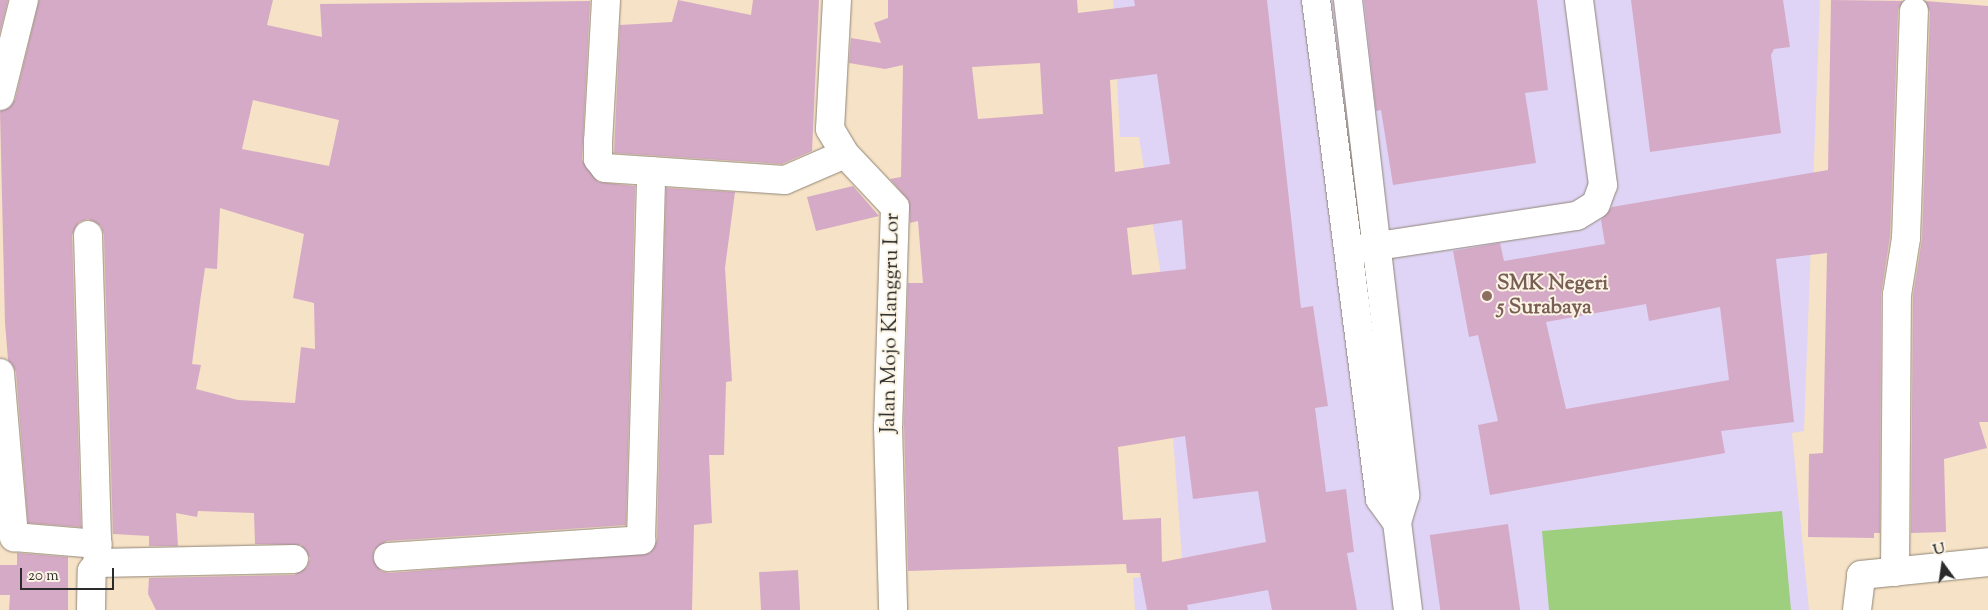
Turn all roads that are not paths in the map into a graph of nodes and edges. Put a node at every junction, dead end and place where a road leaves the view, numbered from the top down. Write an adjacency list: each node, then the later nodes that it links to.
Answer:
1 (24, 0): 10 (street)
2 (606, 0): 12 (street)
3 (837, 0): 11 (street, Jalan Mojo Klanggru Lor)
4 (1316, 0): 9 (street)
5 (1348, 0): 8 (street)
6 (1579, 0): 14 (street)
7 (1914, 11): 24 (street)
8 (1354, 47): 9 (street); 14 (street)
9 (1323, 50): 15 (street)
10 (0, 96)
11 (845, 154): 12 (street); 26 (street, Jalan Mojo Klanggru Lor)
12 (652, 171): 21 (street)
13 (88, 235): 20 (street)
14 (1375, 246): 15 (street); 16 (street)
15 (1346, 250): 17 (street)
16 (1388, 352): 17 (street); 19 (street)
17 (1360, 356): 19 (street)
18 (0, 373): 20 (street)
19 (1397, 522): 27 (street)
20 (98, 554): 22 (street); 25 (street)
21 (388, 557)
22 (294, 559)
23 (1988, 562): 24 (street)
24 (1894, 572): 28 (street)
25 (91, 610)
26 (893, 610)
27 (1408, 610)
28 (1857, 610)

